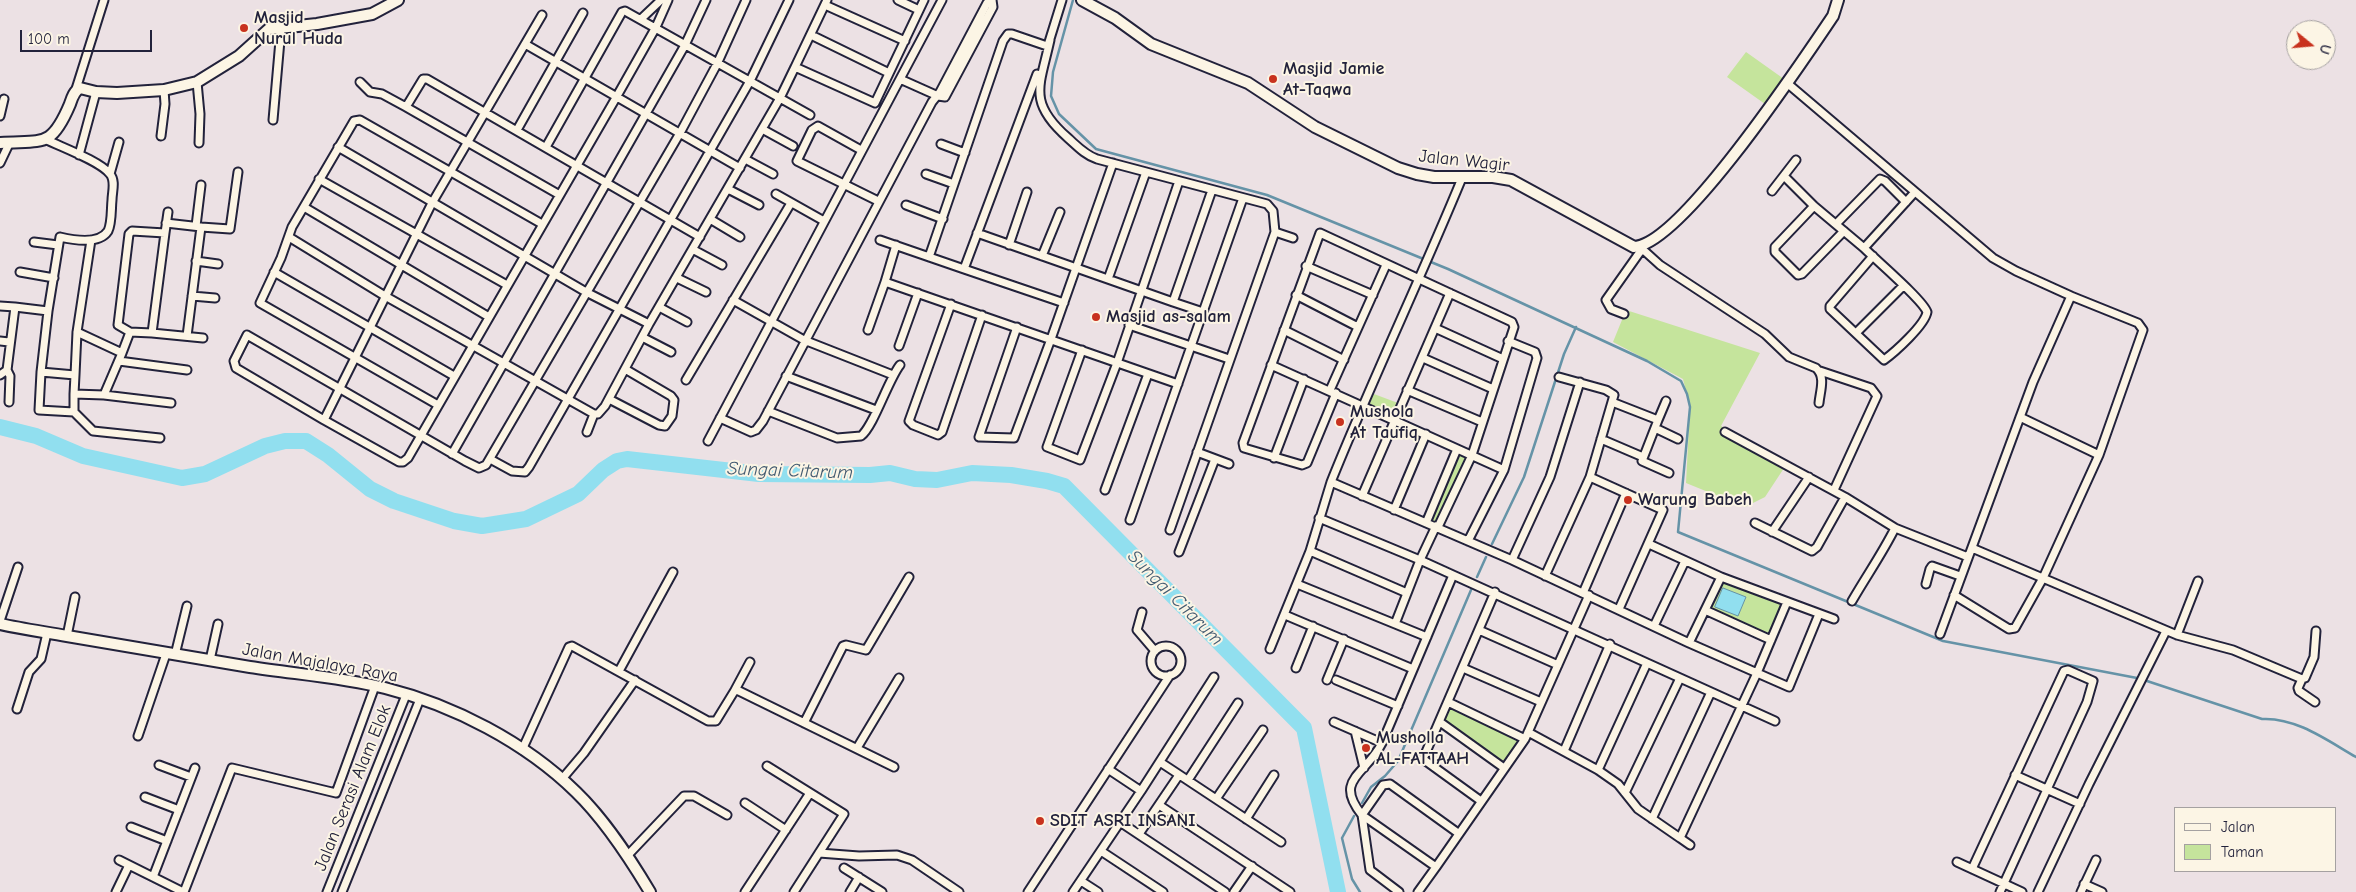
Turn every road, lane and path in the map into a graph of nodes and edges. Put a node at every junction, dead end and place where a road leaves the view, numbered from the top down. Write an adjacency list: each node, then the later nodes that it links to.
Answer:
1 (104, 0): 37 (street)
2 (398, 0): 21 (street)
3 (662, 0): 19 (street)
4 (668, 0): 20 (street)
5 (706, 0): 26 (street)
6 (746, 0): 28 (street)
7 (789, 0): 33 (street)
8 (898, 0): 16 (street)
9 (924, 0): 16 (street)
10 (942, 0): 31 (street)
11 (992, 0): 41 (street)
12 (1062, 0): 24 (street)
13 (1082, 0): 80 (street, Jalan Wagir)
14 (1838, 0): 36 (street)
15 (826, 2): 22 (street); 23 (street)
16 (919, 10): 23 (street)
17 (583, 13): 27 (street)
18 (542, 15): 25 (street)
19 (641, 19): 20 (street); 32 (street)
20 (656, 27): 26 (street); 40 (street)
21 (281, 29): 34 (street); 49 (street)
22 (810, 35): 29 (street); 30 (street)
23 (904, 41): 30 (street)
24 (1048, 43): 65 (street); 70 (street); 118 (street)
25 (525, 44): 27 (street); 45 (street)
26 (685, 45): 28 (street); 46 (street)
27 (556, 63): 32 (street); 51 (street)
28 (717, 64): 33 (street); 52 (street)
29 (795, 67): 30 (street); 42 (street)
30 (889, 73)
31 (900, 78): 41 (street); 64 (street)
32 (585, 79): 40 (street); 62 (street)
33 (750, 81): 42 (street); 63 (street)
34 (197, 82): 38 (street); 58 (street)
35 (360, 82): 44 (street)
36 (1788, 83): 91 (street); 129 (street)
37 (76, 89): 39 (street); 54 (street)
38 (164, 90): 39 (street); 53 (street)
39 (96, 92): 66 (street)
40 (617, 96): 46 (street); 71 (street)
41 (938, 96): 95 (street)
42 (780, 98): 47 (street); 50 (street)
43 (4, 99): 48 (street)
44 (406, 106): 45 (street); 56 (street)
45 (485, 112): 51 (street); 56 (street)
46 (646, 113): 52 (street); 83 (street)
47 (810, 115)
48 (0, 116)
49 (273, 120)
50 (762, 129): 60 (street); 67 (street)
51 (517, 130): 62 (street)
52 (680, 133): 63 (street); 96 (street)
53 (161, 136)
54 (45, 139): 57 (street); 66 (street)
55 (119, 142): 76 (street)
56 (469, 142): 75 (street); 92 (street)
57 (5, 143): 69 (street)
58 (199, 143)
59 (941, 144): 65 (street)
60 (793, 146)
61 (338, 147): 75 (street); 81 (street); 98 (street)
62 (546, 147): 71 (street)
63 (710, 150): 72 (street); 106 (street)
64 (862, 150): 86 (street); 86 (street)
65 (965, 153): 84 (street)
66 (79, 155): 76 (street)
67 (745, 159): 72 (street); 77 (street)
68 (1796, 160): 79 (street)
69 (0, 163)
70 (1113, 163): 74 (street); 143 (street)
71 (576, 165): 83 (street); 92 (street)
72 (740, 168): 87 (street)
73 (238, 172): 113 (street)
74 (1146, 172): 82 (street); 150 (street)
75 (450, 173): 98 (street); 111 (street)
76 (110, 174): 123 (street)
77 (774, 174)
78 (926, 174): 84 (street)
79 (1784, 176): 89 (street); 102 (street)
80 (1462, 178): 129 (street, Jalan Wagir); 149 (street)
81 (319, 179): 103 (street); 117 (street)
82 (1179, 181): 88 (street); 154 (street)
83 (605, 182): 96 (street); 146 (street)
84 (954, 184): 108 (street)
85 (202, 185): 113 (street)
86 (843, 185): 95 (street); 109 (street)
87 (728, 189): 100 (street); 107 (street)
88 (1212, 190): 94 (street); 166 (street)
89 (1772, 191)
90 (1027, 192): 128 (street)
91 (1915, 192): 97 (street); 163 (street)
92 (558, 194): 111 (street)
93 (776, 194): 99 (street)
94 (1244, 198): 115 (street); 174 (street)
95 (878, 201): 196 (street)
96 (639, 202): 106 (street); 155 (street)
97 (1906, 202): 112 (street); 130 (street)
98 (432, 203): 117 (street); 132 (street)
99 (791, 203): 109 (street); 165 (street)
100 (759, 205)
101 (906, 205): 108 (street)
102 (1814, 206): 112 (street); 114 (street)
103 (304, 207): 119 (street); 138 (street)
104 (168, 212): 110 (street)
105 (1060, 212): 133 (street)
106 (670, 219): 120 (street); 172 (street)
107 (710, 219): 120 (street); 121 (street)
108 (942, 219): 135 (street)
109 (824, 220): 178 (street)
110 (166, 223): 113 (street); 116 (street)
111 (542, 224): 132 (street)
112 (1836, 224): 114 (street)
113 (198, 226): 136 (street)
114 (1844, 231): 130 (street)
115 (1275, 232): 122 (street); 209 (street)
116 (165, 234): 189 (street); 191 (street)
117 (416, 234): 138 (street); 152 (street)
118 (977, 234): 128 (street); 142 (street)
119 (289, 237): 145 (street); 162 (street)
120 (700, 237): 131 (street)
121 (740, 238)
122 (1293, 238)
123 (91, 240): 126 (street); 188 (street)
124 (880, 240): 127 (street)
125 (34, 242): 126 (street)
126 (58, 245): 147 (street)
127 (896, 245): 135 (street); 151 (street)
128 (1009, 245): 133 (street)
129 (1640, 248): 175 (street); 219 (street)
130 (1864, 248): 134 (street)
131 (694, 250): 139 (street); 148 (street)
132 (524, 256): 146 (street); 152 (street)
133 (1042, 256): 143 (street)
134 (1873, 256): 153 (street); 190 (street)
135 (929, 257): 142 (street)
136 (196, 261): 137 (street); 161 (street)
137 (218, 264)
138 (401, 264): 162 (street); 177 (street)
139 (722, 265)
140 (1386, 265): 141 (street); 149 (street); 160 (street)
141 (1306, 266): 159 (street); 160 (street)
142 (964, 269): 167 (street)
143 (1077, 269): 150 (street); 167 (street)
144 (20, 272): 147 (street)
145 (274, 272): 182 (street); 206 (street)
146 (554, 273): 155 (street); 212 (street)
147 (54, 278): 173 (street)
148 (676, 278): 156 (street); 170 (street)
149 (1419, 278): 158 (street); 247 (street)
150 (1108, 280): 154 (street)
151 (885, 282): 157 (street); 186 (street)
152 (507, 285): 177 (street)
153 (1903, 286): 190 (street); 190 (street)
154 (1140, 291): 166 (street); 181 (street)
155 (586, 292): 172 (street); 229 (street)
156 (706, 292)
157 (918, 293): 168 (street); 201 (street)
158 (1450, 293): 185 (street); 198 (street)
159 (1296, 295): 183 (street); 187 (street)
160 (1373, 295): 183 (street)
161 (192, 296): 164 (street); 192 (street)
162 (385, 296): 182 (street); 200 (street)
163 (2071, 296): 252 (street); 271 (street)
164 (215, 298)
165 (733, 300): 178 (street); 230 (street)
166 (1173, 302): 174 (street)
167 (1064, 303): 195 (street)
168 (950, 304): 176 (street); 176 (street)
169 (0, 306): 171 (street)
170 (659, 307): 179 (street); 180 (street)
171 (15, 308): 173 (street); 199 (street)
172 (620, 310): 180 (street); 239 (street)
173 (48, 311): 220 (street)
174 (1203, 312): 202 (street)
175 (1624, 314)
176 (982, 315): 184 (street)
177 (489, 317): 200 (street)
178 (770, 321): 196 (street); 253 (street)
179 (687, 322)
180 (649, 324): 193 (street)
181 (1129, 325): 202 (street); 213 (street)
182 (370, 327): 206 (street); 225 (street)
183 (1358, 327): 210 (street)
184 (1017, 328): 195 (street); 195 (street)
185 (1435, 328): 207 (street); 208 (street)
186 (868, 330)
187 (1284, 330): 210 (street); 214 (street)
188 (77, 332): 205 (street); 222 (street)
189 (130, 332): 191 (street); 205 (street)
190 (1857, 332)
191 (152, 333): 192 (street)
192 (187, 336): 194 (street)
193 (642, 337): 204 (street); 216 (street)
194 (203, 338)
195 (1051, 339): 203 (street)
196 (804, 340): 223 (street); 226 (street)
197 (0, 341): 199 (street)
198 (1508, 341): 208 (street); 277 (street)
199 (9, 342): 217 (street)
200 (472, 345): 212 (street); 225 (street)
201 (899, 346)
202 (1191, 346): 209 (street); 232 (street)
203 (1082, 350): 213 (street); 213 (street)
204 (671, 352)
205 (122, 353): 211 (street)
206 (354, 357): 233 (street); 246 (street)
207 (1423, 358): 234 (street); 235 (street)
208 (1503, 359): 234 (street)
209 (1229, 360): 268 (street)
210 (1344, 360): 236 (street)
211 (119, 361): 218 (street); 238 (street)
212 (503, 362): 229 (street); 269 (street)
213 (1117, 362): 221 (street)
214 (1271, 365): 228 (street); 273 (street)
215 (900, 366): 223 (street)
216 (625, 368): 240 (street); 240 (street)
217 (7, 370): 224 (street); 242 (street)
218 (187, 370)
219 (1820, 371): 245 (street); 283 (street)
220 (41, 372): 222 (street); 250 (street)
221 (1148, 374): 232 (street); 282 (street)
222 (75, 375): 237 (street)
223 (893, 375): 248 (street)
224 (0, 376)
225 (454, 376): 246 (street)
226 (786, 376): 248 (street); 249 (street)
227 (1560, 377): 231 (street)
228 (1304, 379): 236 (street); 273 (street)
229 (535, 380): 239 (street); 274 (street)
230 (686, 380)
231 (1580, 382): 243 (street); 303 (street)
232 (1178, 384): 289 (street)
233 (338, 389): 254 (street); 254 (street); 262 (street)
234 (1494, 389): 257 (street)
235 (1407, 390): 255 (street); 257 (street)
236 (1333, 392): 247 (street); 273 (street)
237 (74, 394): 238 (street); 250 (street)
238 (104, 395): 244 (street)
239 (569, 399): 251 (street); 274 (street)
240 (609, 399): 251 (street)
241 (1666, 401): 256 (street)
242 (9, 402)
243 (1612, 402): 256 (street); 264 (street)
244 (172, 403)
245 (1819, 403)
246 (438, 405): 262 (street)
247 (1362, 405): 255 (street); 281 (street)
248 (876, 410): 249 (street)
249 (768, 411): 253 (street)
250 (74, 412): 263 (street)
251 (594, 414): 259 (street)
252 (2020, 417): 271 (street); 298 (street)
253 (720, 418): 266 (street)
254 (324, 420): 262 (street)
255 (1395, 420): 261 (street); 285 (street)
256 (1658, 420): 258 (street)
257 (1482, 422): 270 (street)
258 (1655, 428): 265 (street); 272 (street)
259 (587, 432)
260 (1726, 432): 280 (street)
261 (1426, 434): 267 (street); 287 (street)
262 (420, 436): 269 (street)
263 (160, 438)
264 (1601, 439): 272 (street); 279 (street)
265 (1678, 439)
266 (708, 440)
267 (1457, 449): 270 (street); 290 (street)
268 (1197, 452): 275 (street); 294 (street)
269 (452, 454): 274 (street)
270 (1472, 455): 277 (street); 292 (street)
271 (2099, 455): 312 (street)
272 (1642, 457): 278 (street)
273 (1274, 458)
274 (490, 459)
275 (1215, 459): 276 (street); 300 (street)
276 (1229, 464)
277 (1504, 470): 296 (street)
278 (1669, 473)
279 (1590, 477): 284 (street); 308 (street)
280 (1809, 477): 283 (street); 295 (street)
281 (1330, 482): 285 (street); 288 (street)
282 (1105, 490)
283 (1834, 490): 286 (street)
284 (1626, 493): 297 (street); 318 (street)
285 (1362, 496): 287 (street)
286 (1845, 497): 293 (street); 295 (street)
287 (1394, 510): 290 (street)
288 (1319, 518): 299 (street); 302 (street)
289 (1130, 520)
290 (1426, 523): 292 (street)
291 (1755, 523): 295 (street)
292 (1437, 527): 296 (street); 302 (street)
293 (1895, 528): 301 (street); 321 (street)
294 (1170, 530)
295 (1772, 532)
296 (1468, 541): 303 (street)
297 (1649, 544): 304 (street); 324 (street)
298 (1972, 548): 301 (street); 312 (street)
299 (1310, 551): 314 (street); 317 (street)
300 (1179, 552)
301 (1968, 557): 309 (street)
302 (1420, 560): 307 (street); 317 (street)
303 (1512, 560): 308 (street)
304 (1685, 561): 311 (street); 334 (street)
305 (18, 567): 330 (street)
306 (673, 572): 358 (street)
307 (1453, 575): 316 (street); 343 (street)
308 (1545, 576): 318 (street)
309 (1960, 576): 315 (street); 319 (street)
310 (910, 577): 383 (street)
311 (1720, 577): 322 (street); 325 (street)
312 (2043, 578): 319 (street); 337 (street)
313 (2198, 581): 342 (street)
314 (1297, 584): 328 (street); 332 (street)
315 (1926, 584)
316 (1495, 592): 335 (street); 336 (street)
317 (1407, 593): 332 (street)
318 (1586, 594): 324 (street); 335 (street)
319 (1954, 596): 340 (street)
320 (75, 597): 341 (street)
321 (1852, 601)
322 (1787, 602): 327 (street); 345 (street)
323 (187, 606): 350 (street)
324 (1619, 609): 334 (street)
325 (1705, 610): 345 (street); 346 (street)
326 (1142, 612): 349 (street)
327 (1819, 614): 329 (street); 359 (street)
328 (1285, 615): 333 (street); 348 (street)
329 (1834, 619)
330 (0, 623): 339 (street, Jalan Majalaya Raya)
331 (218, 624): 351 (street)
332 (1395, 624): 343 (street)
333 (1313, 626): 344 (street); 355 (street)
334 (1654, 626): 346 (street)
335 (1574, 629): 347 (street); 354 (street)
336 (1479, 630): 354 (street); 356 (street)
337 (2166, 631): 342 (street); 417 (street)
338 (2316, 631): 364 (street)
339 (47, 633): 341 (street, Jalan Majalaya Raya); 379 (street)
340 (1940, 634)
341 (67, 636): 350 (street, Jalan Majalaya Raya)
342 (2177, 636): 364 (street)
343 (1427, 637): 357 (street)
344 (1344, 640): 357 (street); 366 (street)
345 (1771, 640): 359 (street)
346 (1689, 643): 359 (street)
347 (1610, 644): 353 (street); 393 (street)
348 (1270, 649)
349 (1155, 651): 360 (street); 360 (street)
350 (170, 654): 351 (street, Jalan Majalaya Raya); 388 (street)
351 (210, 660): 368 (street, Jalan Majalaya Raya)
352 (750, 662): 369 (street)
353 (1647, 663): 363 (street); 402 (street)
354 (1558, 665): 374 (street)
355 (1296, 668)
356 (1463, 668): 373 (street); 374 (street)
357 (1413, 669): 377 (street)
358 (619, 671): 365 (street); 392 (street)
359 (1758, 673): 378 (street)
360 (1170, 675): 401 (street)
361 (899, 678): 391 (street)
362 (1214, 678): 394 (street)
363 (1680, 678): 370 (street); 412 (street)
364 (2302, 679): 375 (street)
365 (635, 680): 369 (street); 407 (street)
366 (1327, 680)
367 (1336, 680): 377 (street)
368 (375, 686): 371 (street, Jalan Majalaya Raya); 452 (street)
369 (735, 690): 383 (street)
370 (1711, 692): 378 (street); 423 (street)
371 (406, 695): 372 (street, Jalan Majalaya Raya); 384 (street, Jalan Serasi Alam Elok)
372 (420, 699): 387 (street, Jalan Serasi Alam Elok); 392 (street, Jalan Majalaya Raya)
373 (1448, 702): 382 (street); 389 (street)
374 (1541, 702): 389 (street)
375 (2316, 702)
376 (1238, 703): 408 (street)
377 (1398, 706): 390 (street)
378 (1743, 706): 380 (street); 429 (street)
379 (17, 708)
380 (1775, 720)
381 (1334, 722): 386 (street)
382 (1440, 722): 400 (street); 415 (street)
383 (804, 723): 391 (street)
384 (394, 727): 387 (street); 453 (street, Jalan Serasi Alam Elok)
385 (1262, 730): 414 (street)
386 (1355, 731): 390 (street); 399 (street)
387 (407, 733): 454 (street, Jalan Serasi Alam Elok)
388 (138, 736)
389 (1526, 736): 393 (street); 400 (street)
390 (1382, 743): 399 (street)
391 (857, 748): 397 (street)
392 (522, 750): 407 (street, Jalan Majalaya Raya)
393 (1564, 751): 402 (street)
394 (1160, 762): 403 (street); 410 (street)
395 (159, 765): 406 (street)
396 (767, 766): 411 (street)
397 (894, 767)
398 (195, 768): 406 (street)
399 (1364, 768): 421 (street)
400 (1504, 768): 415 (street)
401 (1108, 769): 410 (street); 449 (street)
402 (1598, 770): 412 (street)
403 (1179, 775): 408 (street); 418 (street)
404 (2016, 775): 409 (street); 409 (street); 443 (street)
405 (1274, 776): 422 (street)
406 (191, 777): 419 (street)
407 (562, 779): 435 (street, Jalan Majalaya Raya)
408 (1188, 780): 414 (street)
409 (2046, 789): 417 (street); 447 (street)
410 (1140, 791): 424 (street)
411 (810, 793): 426 (street); 434 (street)
412 (1625, 793): 423 (street)
413 (145, 797): 419 (street)
414 (1216, 799): 422 (street)
415 (1481, 800): 427 (street)
416 (745, 803): 426 (street)
417 (2080, 804): 472 (street)
418 (1159, 805): 428 (street); 440 (street)
419 (179, 810): 430 (street)
420 (727, 815): 435 (street)
421 (1362, 815): 427 (street); 441 (street); 468 (street)
422 (1246, 819): 431 (street)
423 (1652, 819): 429 (street)
424 (1120, 822): 428 (street); 433 (street)
425 (131, 827): 430 (street)
426 (786, 830): 456 (street)
427 (1458, 833): 441 (street)
428 (1139, 834): 466 (street)
429 (1680, 838): 432 (street)
430 (167, 841): 444 (street)
431 (1281, 842)
432 (1690, 845)
433 (1101, 851): 446 (street); 465 (street)
434 (819, 853): 457 (street); 460 (street)
435 (627, 856): 455 (street, Jalan Majalaya Raya)
436 (119, 860): 439 (street)
437 (2096, 860): 448 (street)
438 (1957, 862): 443 (street)
439 (129, 865): 444 (street); 451 (street)
440 (1252, 866): 450 (street); 467 (street)
441 (1436, 867): 469 (street)
442 (844, 868): 445 (street)
443 (1972, 869): 447 (street)
444 (153, 877): 452 (street)
445 (859, 877): 458 (street); 459 (street)
446 (1081, 881): 463 (street); 464 (street)
447 (2003, 884): 470 (street); 471 (street)
448 (2084, 884): 473 (street); 474 (street)
449 (1032, 885): 461 (street); 462 (street)
450 (1237, 891)
451 (116, 892)
452 (183, 892)
453 (328, 892)
454 (342, 892)
455 (650, 892)
456 (745, 892)
457 (794, 892)
458 (850, 892)
459 (882, 892)
460 (959, 892)
461 (1020, 892)
462 (1028, 892)
463 (1073, 892)
464 (1098, 892)
465 (1163, 892)
466 (1225, 892)
467 (1290, 892)
468 (1399, 892)
469 (1418, 892)
470 (2000, 892)
471 (2022, 892)
472 (2038, 892)
473 (2081, 892)
474 (2102, 892)

